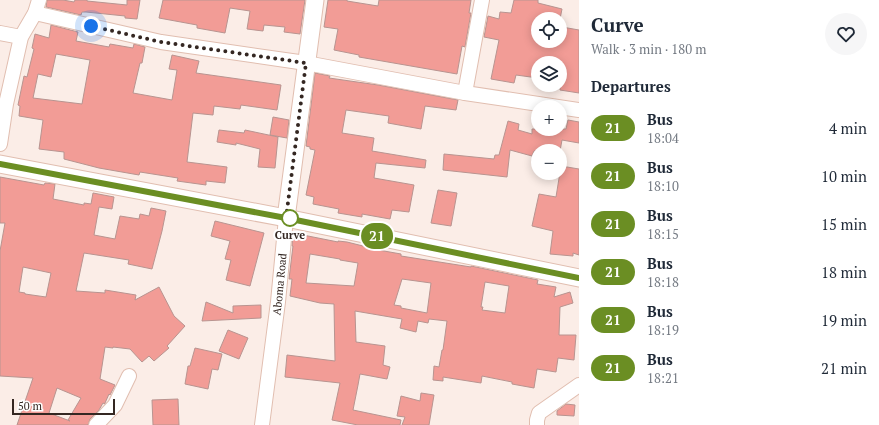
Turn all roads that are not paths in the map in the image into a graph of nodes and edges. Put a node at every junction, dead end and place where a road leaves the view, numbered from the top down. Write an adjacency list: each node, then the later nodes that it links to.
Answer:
1 (315, 0): 6 (street, Aboma Road)
2 (482, 0): 7 (street)
3 (37, 7): 5 (street); 6 (street)
4 (0, 33): 5 (street)
5 (21, 37): 9 (street)
6 (306, 63): 7 (street); 11 (street, Aboma Road)
7 (465, 93): 8 (street)
8 (579, 110)
9 (0, 144)
10 (0, 164): 11 (street)
11 (286, 218): 12 (street); 16 (street, Aboma Road)
12 (579, 278)
13 (129, 376): 15 (street)
14 (579, 385): 17 (street)
15 (96, 425)
16 (262, 425)
17 (537, 425)

